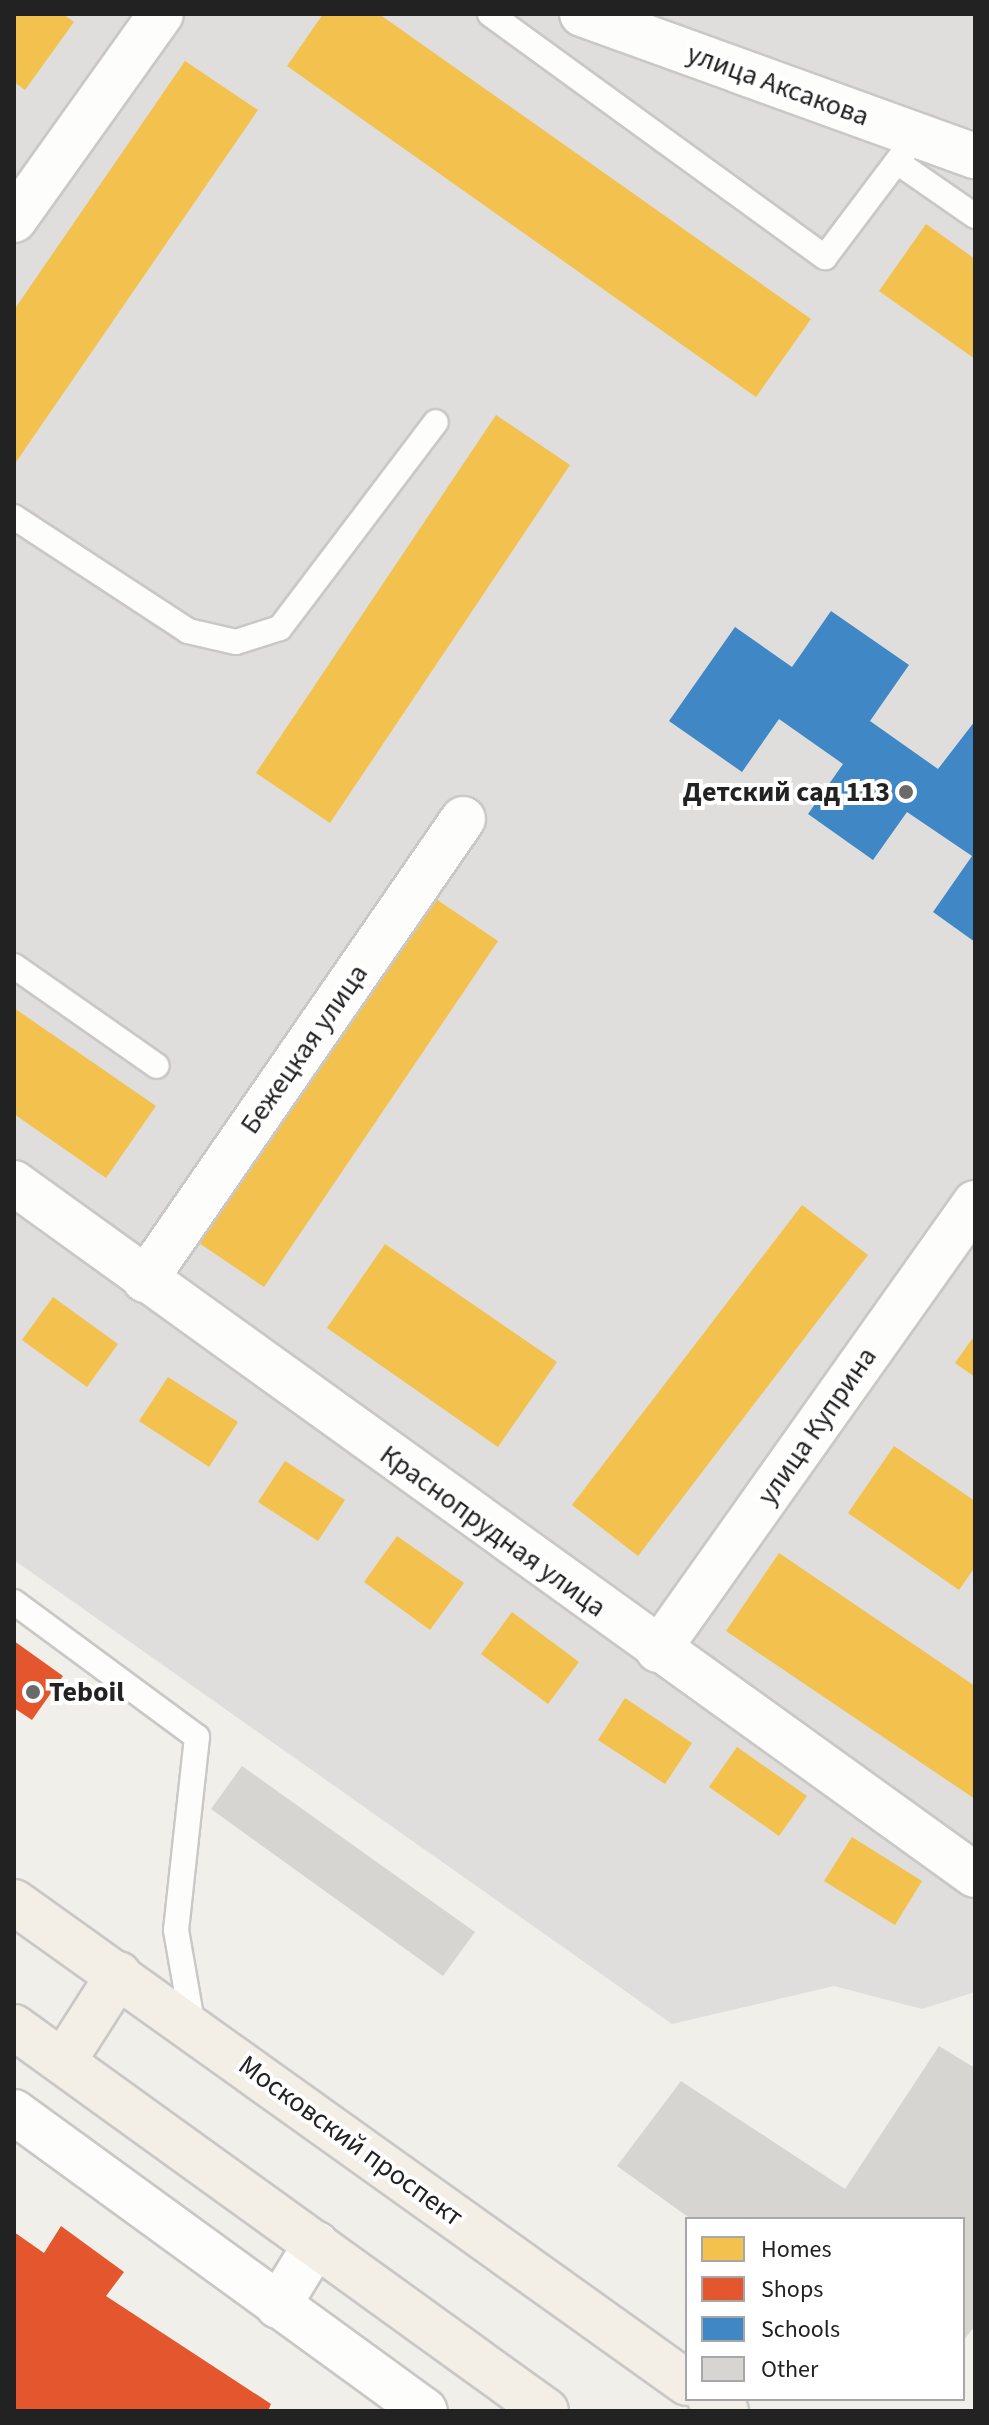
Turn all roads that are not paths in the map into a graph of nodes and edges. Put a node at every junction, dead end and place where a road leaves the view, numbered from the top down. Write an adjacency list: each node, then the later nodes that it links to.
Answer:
1 (161, 14): 7 (street)
2 (490, 14): 4 (lane)
3 (582, 14): 4 (street, улица Аксакова)
4 (907, 149): 5 (street, улица Аксакова); 6 (lane)
5 (975, 156)
6 (975, 216)
7 (14, 220)
8 (436, 422): 9 (lane)
9 (14, 517)
10 (463, 819): 15 (street, Бежецкая улица)
11 (14, 966): 12 (lane)
12 (157, 1066)
13 (14, 1183): 15 (street, Краснопрудная улица)
14 (975, 1203): 17 (street, улица Куприна)
15 (145, 1280): 17 (street, Краснопрудная улица)
16 (14, 1602): 22 (lane)
17 (658, 1650): 18 (street, Краснопрудная улица)
18 (975, 1875)
19 (14, 1902): 20 (main road, Московский проспект)
20 (119, 1974): 22 (main road, Московский проспект); 23 (main road)
21 (14, 2027): 23 (main road)
22 (193, 2027): 27 (main road, Московский проспект)
23 (63, 2062): 25 (main road)
24 (14, 2112): 26 (street)
25 (316, 2244): 26 (street); 29 (main road)
26 (278, 2306): 28 (street)
27 (685, 2382)
28 (425, 2411)
29 (546, 2411)

